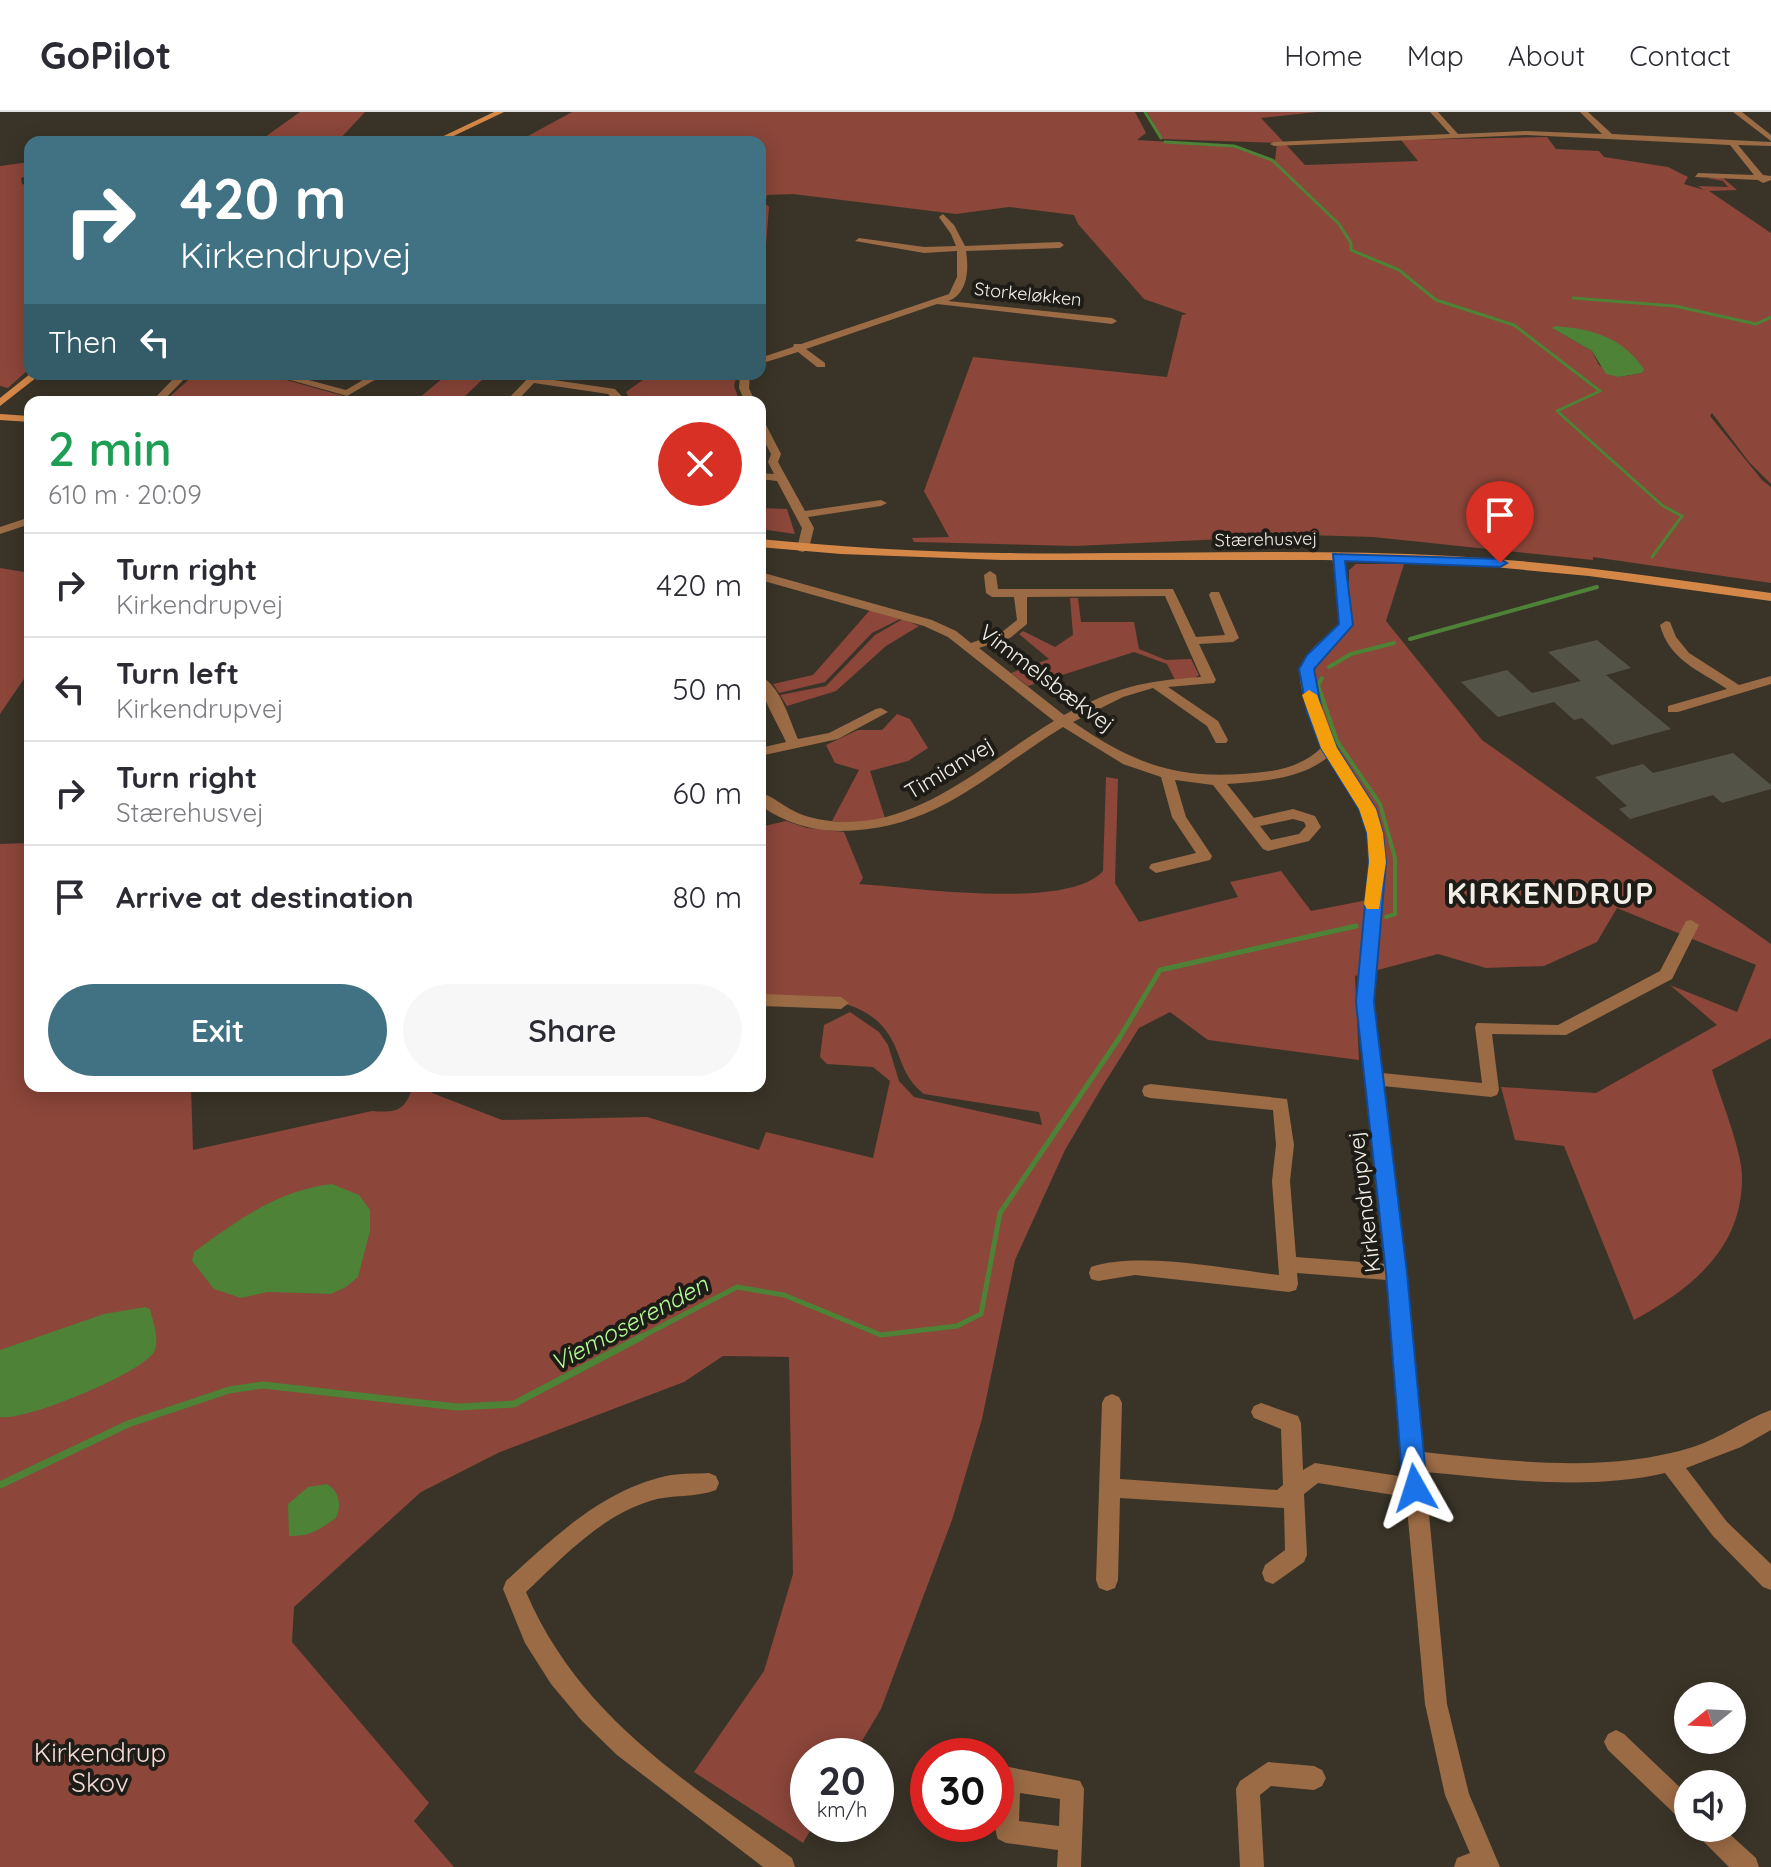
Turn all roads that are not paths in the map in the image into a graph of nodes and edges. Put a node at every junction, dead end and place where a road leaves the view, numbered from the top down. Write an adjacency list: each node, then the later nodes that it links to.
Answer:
1 (500, 112): 6 (street)
2 (1434, 112): 5 (street)
3 (1584, 112): 7 (street)
4 (1737, 112): 9 (street)
5 (1454, 134): 7 (street); 10 (street)
6 (448, 136)
7 (1609, 136): 8 (street)
8 (1732, 142): 9 (street); 12 (street)
9 (1771, 142)
10 (1274, 144)
11 (1698, 175): 12 (street)
12 (1759, 178): 13 (street); 14 (street)
13 (1771, 178)
14 (1771, 188)
15 (943, 217): 18 (street, Storkeløkken)
16 (859, 241): 18 (street, Storkeløkken)
17 (1060, 245): 18 (street, Storkeløkken)
18 (960, 247): 19 (street, Storkeløkken)
19 (939, 303): 20 (street, Storkeløkken); 21 (street, Storkeløkken)
20 (1112, 321)
21 (797, 346): 22 (street, Storkeløkken); 23 (street)
22 (766, 359)
23 (821, 365)
24 (29, 380): 33 (street)
25 (178, 380): 30 (street)
26 (294, 380): 27 (street)
27 (370, 380)
28 (532, 380): 31 (street)
29 (551, 380): 32 (street)
30 (162, 396)
31 (516, 396)
32 (616, 396)
33 (0, 403)
34 (0, 417): 35 (street)
35 (24, 419)
36 (766, 435): 38 (street)
37 (766, 477): 38 (street)
38 (782, 478): 40 (street)
39 (881, 503): 40 (street)
40 (801, 515): 44 (street)
41 (24, 522): 42 (street)
42 (0, 531)
43 (766, 544): 44 (street, Stærehusvej)
44 (803, 548): 45 (street, Stærehusvej)
45 (1338, 556): 50 (street, Stærehusvej); 63 (street, Kirkendrupvej)
46 (990, 575): 48 (street)
47 (766, 578): 53 (street, Vimmelsbækvej)
48 (1020, 593): 52 (street); 53 (street)
49 (1215, 595): 52 (street)
50 (1771, 597)
51 (1666, 625): 57 (street)
52 (1193, 641): 55 (street, Timianvej)
53 (971, 647): 60 (street, Vimmelsbækvej)
54 (1771, 680): 57 (street)
55 (1157, 685): 60 (street, Timianvej); 61 (street)
56 (766, 688): 62 (street)
57 (1737, 690): 58 (street)
58 (1673, 709)
59 (881, 712): 62 (street)
60 (1063, 722): 66 (street, Vimmelsbækvej); 69 (street, Timianvej)
61 (1221, 740)
62 (794, 745): 64 (street)
63 (1329, 748): 65 (street); 67 (street, Kirkendrupvej)
64 (766, 751)
65 (1310, 768): 67 (street, Vimmelsbækvej); 68 (street, Vimmelsbækvej)
66 (1167, 775): 68 (street, Vimmelsbækvej); 71 (street)
67 (1347, 777): 75 (street, Kirkendrupvej)
68 (1218, 782): 70 (street)
69 (766, 801)
70 (1250, 824)
71 (1156, 868)
72 (1691, 925): 75 (street)
73 (766, 1000): 74 (street)
74 (841, 1003)
75 (1373, 1079): 79 (street, Kirkendrupvej)
76 (1150, 1091): 77 (street)
77 (1287, 1264): 78 (street); 79 (street)
78 (1098, 1273)
79 (1396, 1273): 83 (street, Kirkendrupvej)
80 (1112, 1403): 86 (street)
81 (1261, 1412): 88 (street)
82 (1771, 1419): 84 (street)
83 (1412, 1461): 84 (street); 87 (street, Kirkendrupvej)
84 (1669, 1462): 90 (street)
85 (709, 1483): 98 (street)
86 (1112, 1488): 88 (street); 91 (street)
87 (1415, 1488): 88 (street); 97 (street, Kirkendrupvej)
88 (1293, 1492): 89 (street)
89 (1273, 1573)
90 (1771, 1579)
91 (1107, 1580)
92 (1616, 1742): 94 (street)
93 (1314, 1778): 100 (street)
94 (1674, 1798)
95 (1069, 1839): 99 (street)
96 (1721, 1842): 101 (street)
97 (1479, 1864)
98 (783, 1867)
99 (1069, 1867)
100 (1252, 1867)
101 (1747, 1867)

